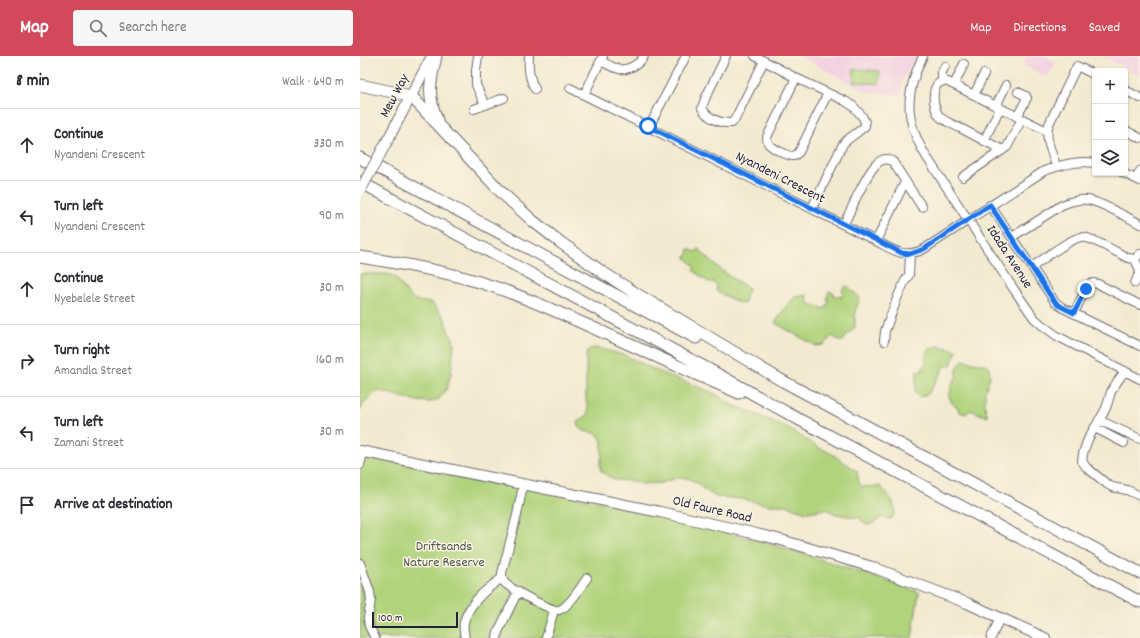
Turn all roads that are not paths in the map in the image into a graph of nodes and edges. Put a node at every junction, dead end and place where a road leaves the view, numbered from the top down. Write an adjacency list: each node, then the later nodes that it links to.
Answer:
1 (432, 56): 28 (main road, Mew Way)
2 (436, 56): 35 (highway)
3 (478, 56): 31 (street)
4 (529, 56): 22 (street)
5 (644, 56): 10 (street)
6 (686, 56): 36 (street)
7 (726, 56): 11 (street)
8 (755, 56): 11 (street)
9 (923, 56): 55 (street, Idada Avenue)
10 (602, 58): 26 (street)
11 (764, 61): 16 (street)
12 (964, 64): 19 (street)
13 (945, 66): 17 (street)
14 (984, 74): 27 (street)
15 (1092, 74): 37 (street)
16 (796, 78): 25 (street); 25 (street)
17 (942, 81): 19 (street); 40 (street)
18 (360, 85): 28 (highway)
19 (954, 85): 27 (street)
20 (1006, 85): 32 (street)
21 (570, 88): 26 (street, Nyandeni Crescent)
22 (535, 89)
23 (1018, 92): 34 (street)
24 (1128, 92): 30 (street)
25 (828, 93): 54 (street)
26 (584, 95): 36 (street, Nyandeni Crescent)
27 (974, 95): 32 (street)
28 (411, 96): 35 (highway); 51 (main road, Mew Way, bridge)
29 (504, 98): 31 (street)
30 (1140, 98)
31 (485, 105): 33 (street)
32 (998, 107): 34 (street); 40 (street)
33 (474, 109)
34 (1019, 118): 37 (street); 41 (street)
35 (438, 125): 71 (highway)
36 (649, 127): 54 (street, Nyandeni Crescent)
37 (1047, 131): 44 (street)
38 (1128, 132): 39 (street)
39 (1140, 138)
40 (984, 141): 41 (street)
41 (1003, 150): 47 (street)
42 (360, 158): 71 (highway)
43 (1092, 163): 44 (street)
44 (1056, 166): 52 (street)
45 (1140, 171): 48 (street)
46 (1128, 175): 48 (street)
47 (963, 177)
48 (1138, 180)
49 (360, 182): 73 (highway)
50 (905, 182): 53 (street); 56 (street); 59 (street)
51 (360, 192)
52 (990, 205): 55 (street); 58 (street)
53 (922, 207)
54 (812, 208): 56 (street, Nyandeni Crescent)
55 (969, 220): 60 (street); 70 (street, Idada Avenue)
56 (844, 224): 59 (street, Nyandeni Crescent)
57 (1140, 224): 58 (street)
58 (1012, 237): 63 (street)
59 (876, 241): 60 (street, Nyandeni Crescent)
60 (910, 254): 68 (street)
61 (360, 257): 73 (highway)
62 (1137, 257): 63 (street); 64 (street)
63 (1032, 267): 67 (street)
64 (1140, 272): 65 (street)
65 (1135, 283)
66 (1140, 305): 67 (street)
67 (1074, 313): 69 (street)
68 (884, 341)
69 (1140, 346)
70 (1125, 371): 72 (street, Idada Avenue); 74 (street)
71 (779, 379): 82 (highway)
72 (1140, 379)
73 (800, 420): 86 (highway)
74 (1097, 424): 75 (street); 76 (street); 80 (street)
75 (1140, 439)
76 (1124, 443)
77 (361, 451): 78 (street); 79 (main road, Old Faure Road)
78 (360, 464)
79 (523, 485): 83 (street); 88 (main road, Old Faure Road)
80 (1140, 496)
81 (360, 562): 89 (street)
82 (1140, 573)
83 (502, 578): 85 (street); 90 (street)
84 (587, 578): 87 (street)
85 (518, 591): 87 (street); 91 (street)
86 (1140, 602)
87 (554, 610): 92 (street)
88 (1000, 618): 93 (street); 94 (main road, Old Faure Road)
89 (376, 638)
90 (465, 638)
91 (497, 638)
92 (546, 638)
93 (991, 638)
94 (1045, 638)

